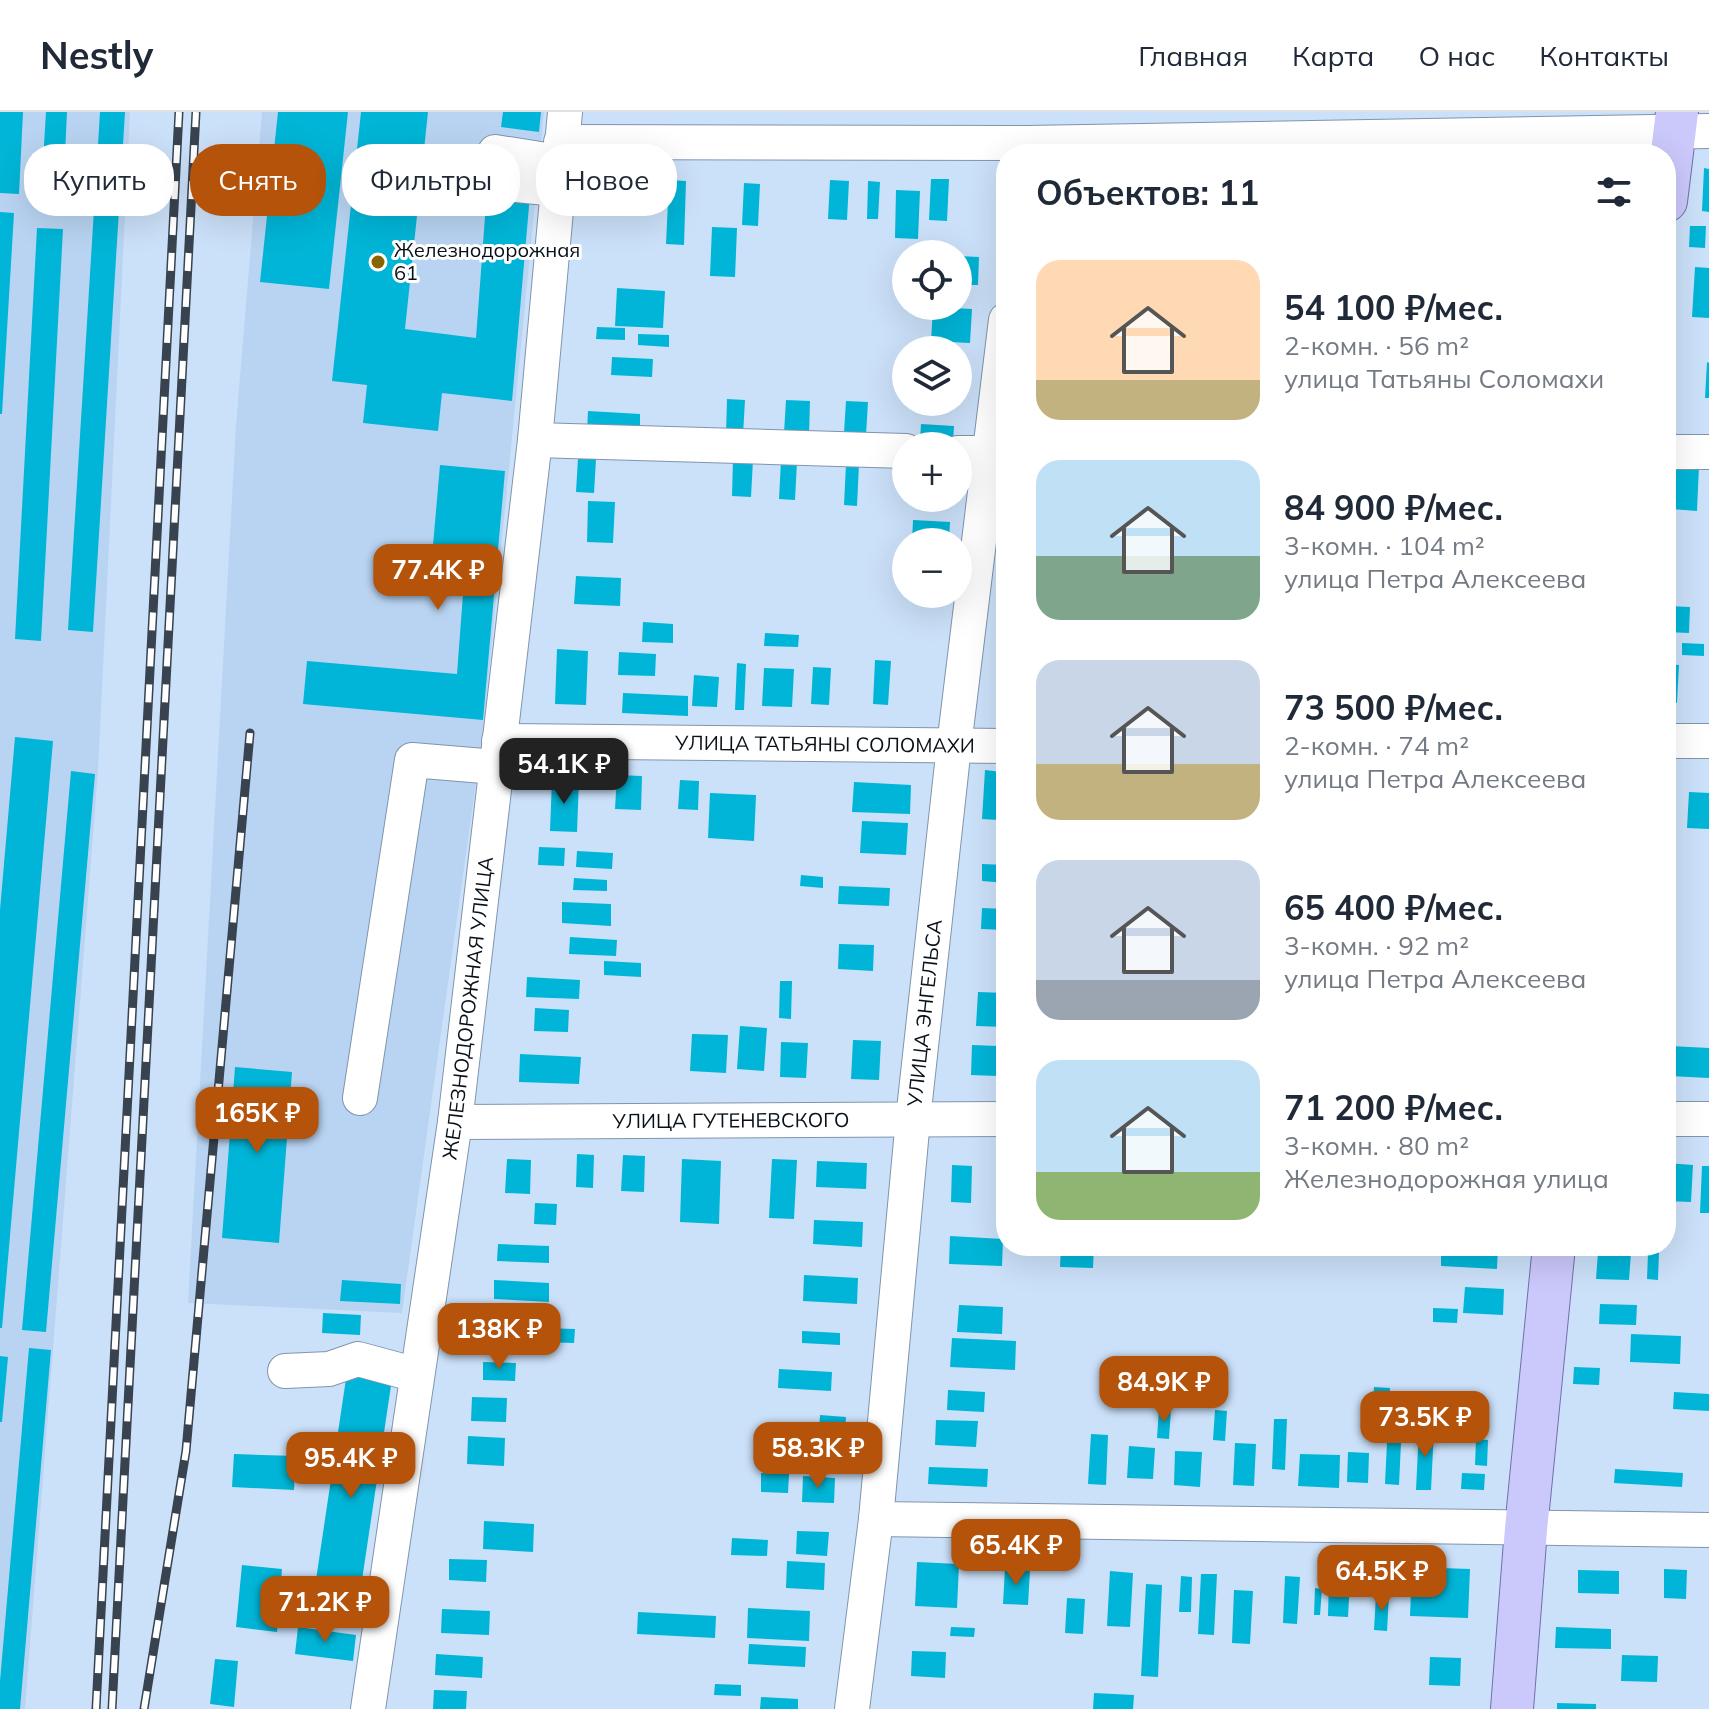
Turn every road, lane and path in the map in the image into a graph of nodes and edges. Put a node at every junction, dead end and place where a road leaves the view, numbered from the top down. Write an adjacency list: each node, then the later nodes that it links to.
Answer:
1 (1687, 125): 2 (street); 4 (main road)
2 (1028, 136): 3 (street)
3 (677, 147)
4 (1676, 165)
5 (554, 216): 7 (street, ЖЕЛЕЗНОДОРОЖНАЯ УЛИЦА)
6 (996, 383): 11 (street, УЛИЦА ЭНГЕЛЬСА)
7 (535, 440): 8 (street); 16 (street, ЖЕЛЕЗНОДОРОЖНАЯ УЛИЦА)
8 (892, 451)
9 (1676, 452): 10 (street)
10 (1709, 452)
11 (985, 453): 14 (street, УЛИЦА ЭНГЕЛЬСА)
12 (1676, 741): 13 (street)
13 (1709, 741)
14 (954, 746): 15 (street, УЛИЦА ТАТЬЯНЫ СОЛОМАХИ); 16 (street, УЛИЦА ТАТЬЯНЫ СОЛОМАХИ); 18 (street, УЛИЦА ЭНГЕЛЬСА)
15 (996, 746)
16 (498, 754): 17 (street, УЛИЦА ТАТЬЯНЫ СОЛОМАХИ); 22 (street, ЖЕЛЕЗНОДОРОЖНАЯ УЛИЦА)
17 (360, 1098)
18 (913, 1119): 19 (street, УЛИЦА ГУТЕНЕВСКОГО); 22 (street, УЛИЦА ГУТЕНЕВСКОГО); 26 (street, УЛИЦА ЭНГЕЛЬСА)
19 (996, 1119)
20 (1676, 1119): 21 (street)
21 (1709, 1119)
22 (455, 1122): 25 (street, ЖЕЛЕЗНОДОРОЖНАЯ УЛИЦА)
23 (1553, 1256): 27 (main road)
24 (285, 1371): 25 (street)
25 (417, 1375): 29 (street, ЖЕЛЕЗНОДОРОЖНАЯ УЛИЦА)
26 (876, 1519): 27 (street); 30 (street, УЛИЦА ЭНГЕЛЬСА)
27 (1526, 1529): 28 (street); 31 (main road)
28 (1709, 1530)
29 (368, 1709)
30 (852, 1709)
31 (1512, 1709)

